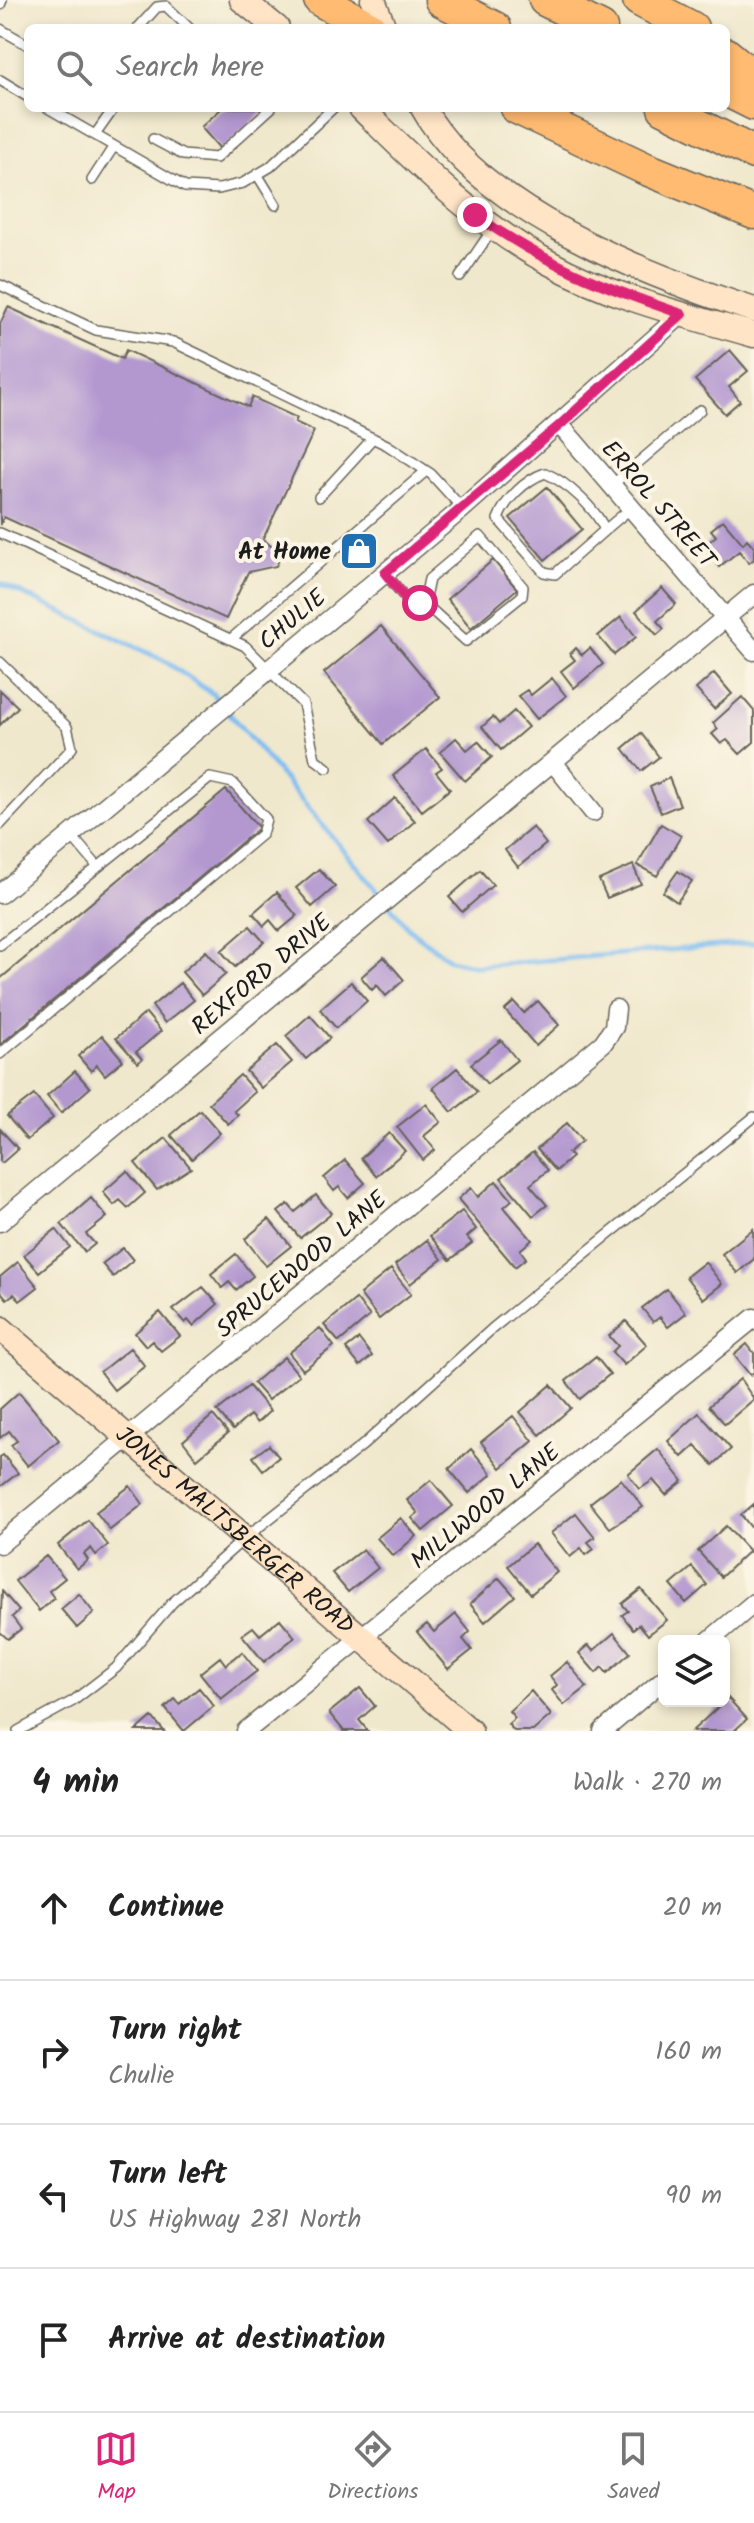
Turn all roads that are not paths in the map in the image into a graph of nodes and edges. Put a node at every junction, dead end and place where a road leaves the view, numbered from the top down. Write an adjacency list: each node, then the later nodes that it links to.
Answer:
1 (242, 0): 10 (main road)
2 (320, 0): 11 (highway)
3 (373, 0): 12 (main road)
4 (441, 0): 13 (highway)
5 (545, 0): 14 (highway)
6 (639, 0): 15 (highway)
7 (664, 0): 16 (highway)
8 (142, 24): 9 (lane)
9 (185, 24)
10 (272, 24)
11 (363, 24)
12 (382, 24)
13 (487, 24)
14 (593, 24)
15 (686, 24)
16 (690, 24)
17 (0, 29): 18 (lane)
18 (24, 43)
19 (730, 48): 21 (highway)
20 (730, 57): 22 (highway)
21 (754, 60)
22 (754, 77)
23 (0, 80): 25 (lane)
24 (730, 92): 26 (highway)
25 (24, 95)
26 (754, 104)
27 (55, 112): 35 (lane)
28 (111, 112): 35 (lane)
29 (267, 112): 36 (lane)
30 (328, 112): 39 (lane)
31 (365, 112): 43 (main road)
32 (426, 112): 46 (main road)
33 (525, 112): 42 (highway)
34 (672, 112): 38 (highway)
35 (95, 135): 37 (lane)
36 (153, 139)
37 (114, 146): 39 (lane); 40 (lane)
38 (754, 153)
39 (257, 174): 41 (lane)
40 (92, 180)
41 (276, 205)
42 (754, 213)
43 (494, 228): 44 (lane); 47 (main road)
44 (460, 277)
45 (0, 285): 51 (lane)
46 (754, 310)
47 (682, 314): 48 (main road); 50 (street, CHULIE)
48 (754, 335)
49 (700, 410): 54 (lane)
50 (560, 425): 53 (street, CHULIE); 54 (street, ERROL STREET)
51 (373, 438): 52 (lane); 56 (lane)
52 (426, 471): 58 (lane); 65 (lane)
53 (500, 476): 55 (lane); 58 (street, CHULIE)
54 (612, 485): 57 (street, ERROL STREET)
55 (515, 493): 59 (lane); 59 (lane)
56 (319, 497)
57 (631, 508): 59 (lane); 64 (street, ERROL STREET)
58 (462, 509): 61 (street, CHULIE)
59 (605, 530)
60 (0, 533): 65 (lane)
61 (385, 573): 63 (lane); 68 (street, CHULIE)
62 (754, 594): 64 (street, REXFORD DRIVE)
63 (424, 603): 63 (lane)
64 (725, 618): 66 (street, ERROL STREET); 69 (street, REXFORD DRIVE)
65 (231, 639): 68 (lane)
66 (754, 651)
67 (0, 662): 72 (lane)
68 (270, 669): 70 (lane); 73 (street, CHULIE)
69 (553, 762): 71 (street); 80 (street, REXFORD DRIVE)
70 (327, 768)
71 (593, 812)
72 (0, 825)
73 (71, 835): 74 (lane); 75 (street, CHULIE)
74 (98, 867): 76 (lane); 78 (lane)
75 (0, 894)
76 (0, 945)
77 (616, 1009): 83 (street, SPRUCEWOOD LANE)
78 (0, 1054)
79 (754, 1117): 84 (lane)
80 (0, 1222)
81 (754, 1318): 88 (street, MILLWOOD LANE)
82 (0, 1328): 83 (main road, JONES MALTSBERGER ROAD)
83 (129, 1438): 84 (main road, JONES MALTSBERGER ROAD); 85 (street, SPRUCEWOOD LANE)
84 (245, 1538): 88 (main road, JONES MALTSBERGER ROAD); 90 (lane)
85 (0, 1544)
86 (754, 1603): 87 (street)
87 (716, 1635)
88 (360, 1637): 91 (street, MILLWOOD LANE); 92 (main road, JONES MALTSBERGER ROAD)
89 (658, 1684): 93 (street)
90 (18, 1731)
91 (246, 1731)
92 (470, 1731)
93 (603, 1731)

